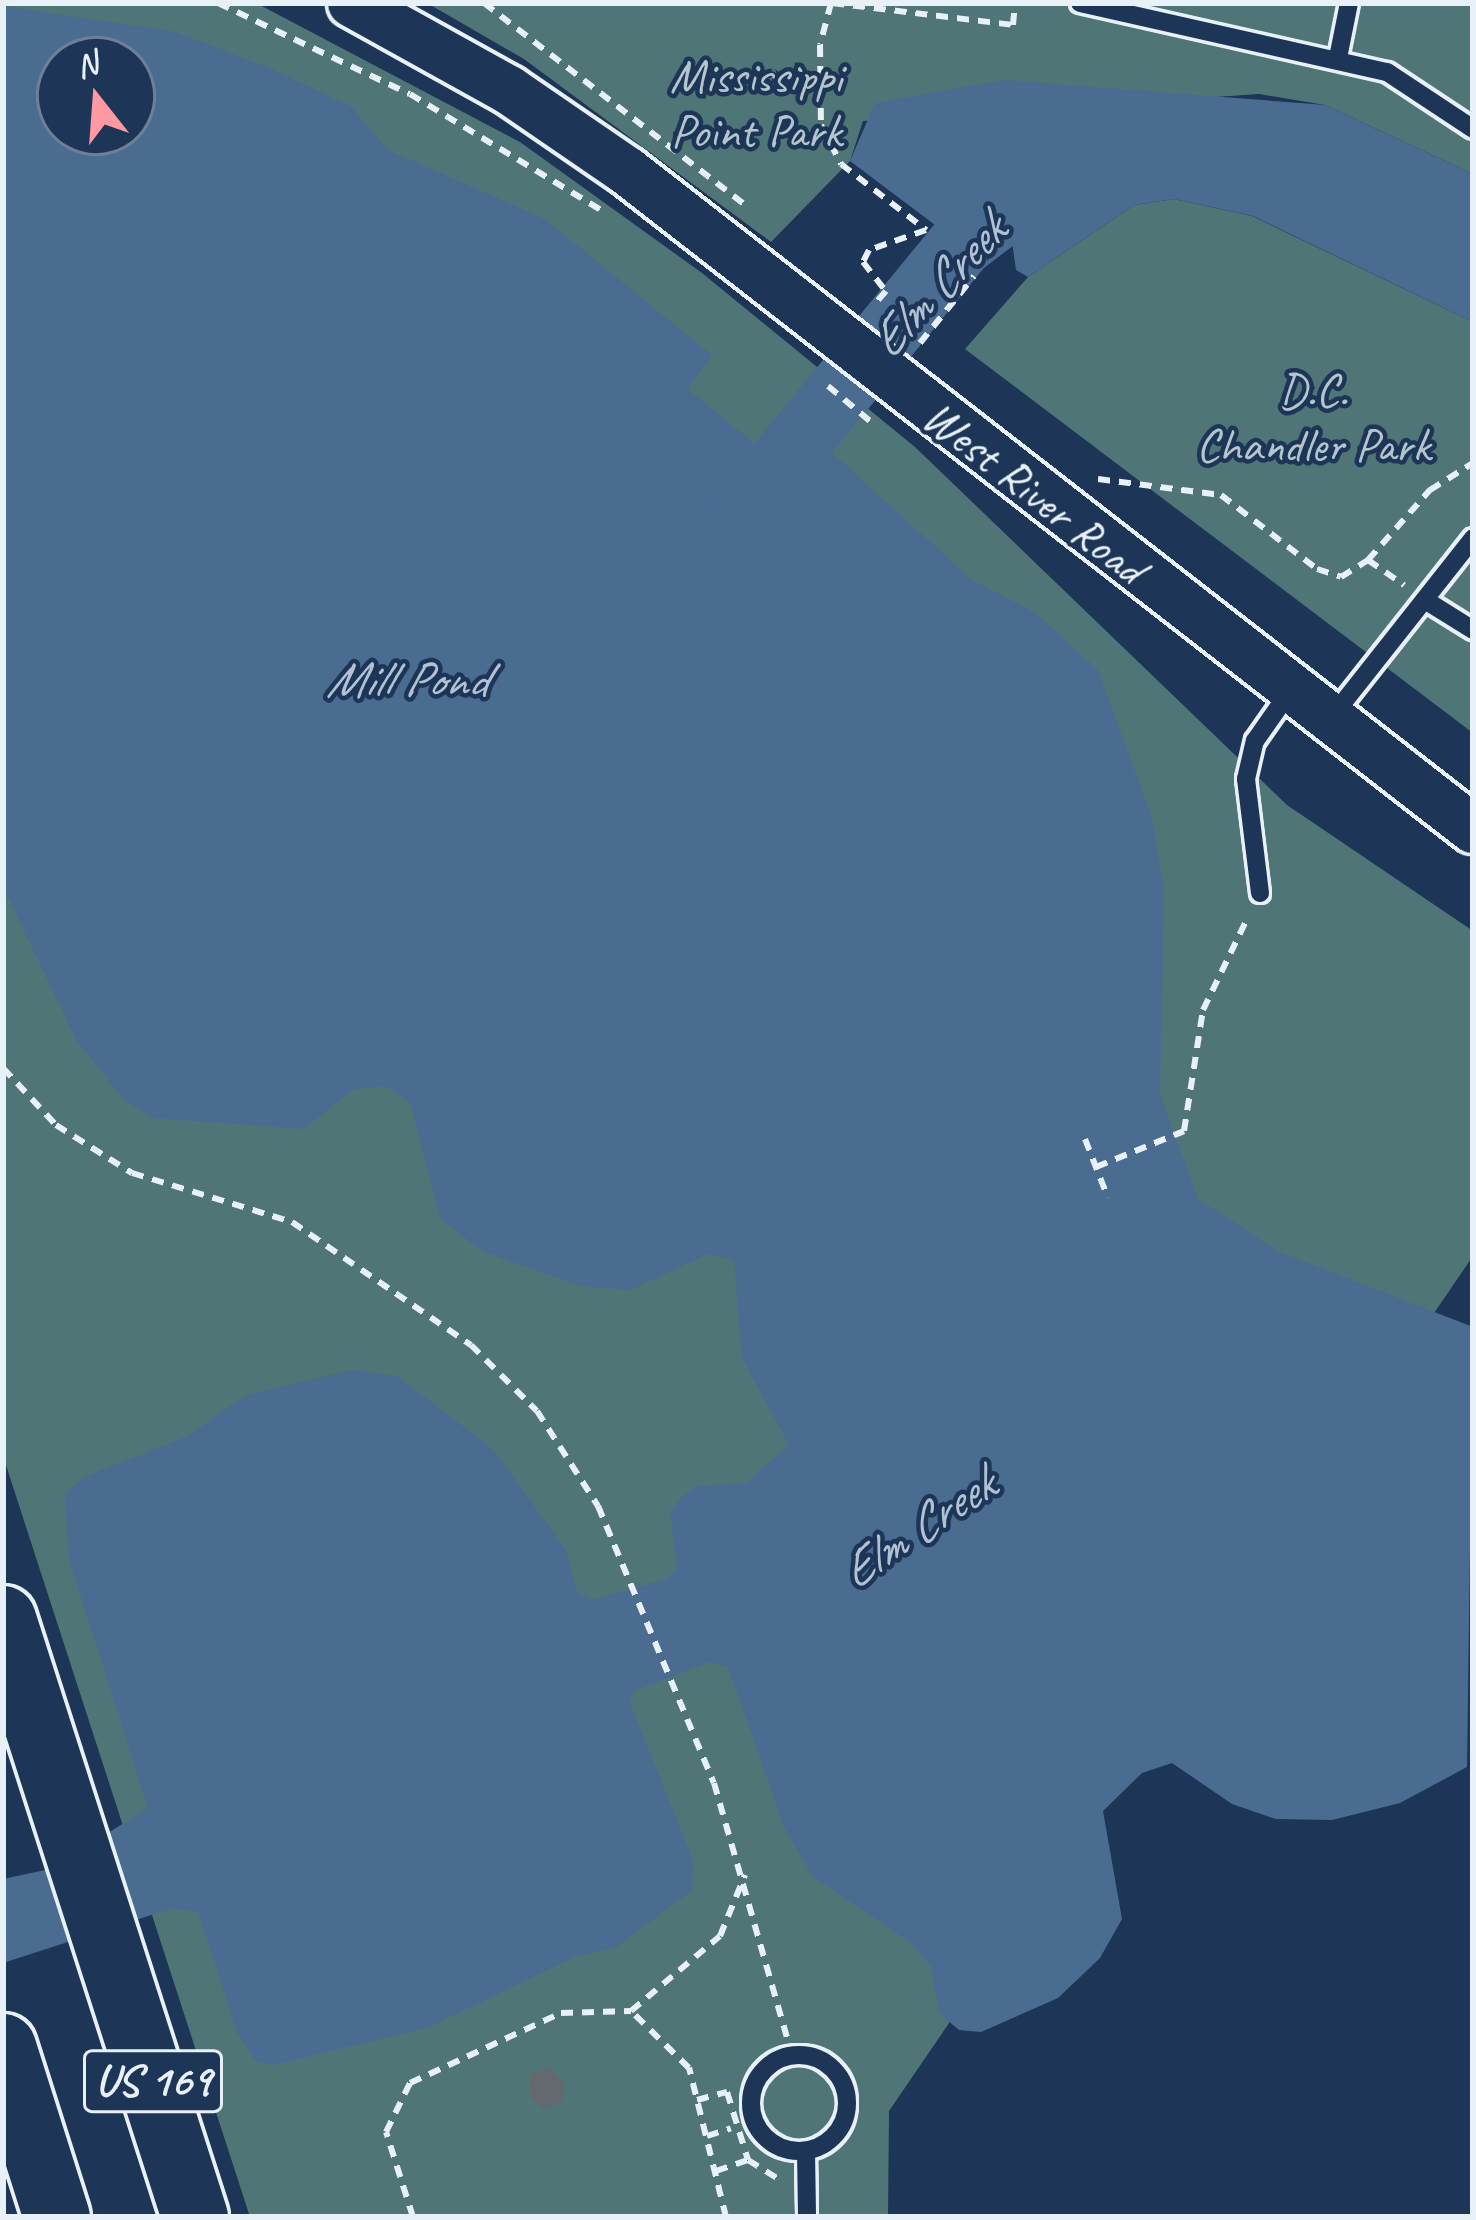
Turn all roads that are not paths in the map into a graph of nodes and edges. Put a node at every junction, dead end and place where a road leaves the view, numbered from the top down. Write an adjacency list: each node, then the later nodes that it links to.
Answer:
1 (352, 3): 9 (street, West River Road)
2 (1080, 3): 4 (lane)
3 (1348, 3): 4 (lane)
4 (1338, 58): 5 (lane)
5 (1473, 129)
6 (1473, 538): 7 (lane)
7 (1425, 600): 8 (lane); 10 (lane)
8 (1473, 630)
9 (1290, 692): 10 (street, West River Road); 12 (lane)
10 (1328, 722): 11 (street, West River Road)
11 (1473, 829)
12 (1260, 892)
13 (3, 1619): 17 (highway, US 169)
14 (3, 2047): 16 (highway, US 169)
15 (806, 2151): 15 (lane); 18 (lane)
16 (57, 2217)
17 (195, 2217)
18 (807, 2217)

